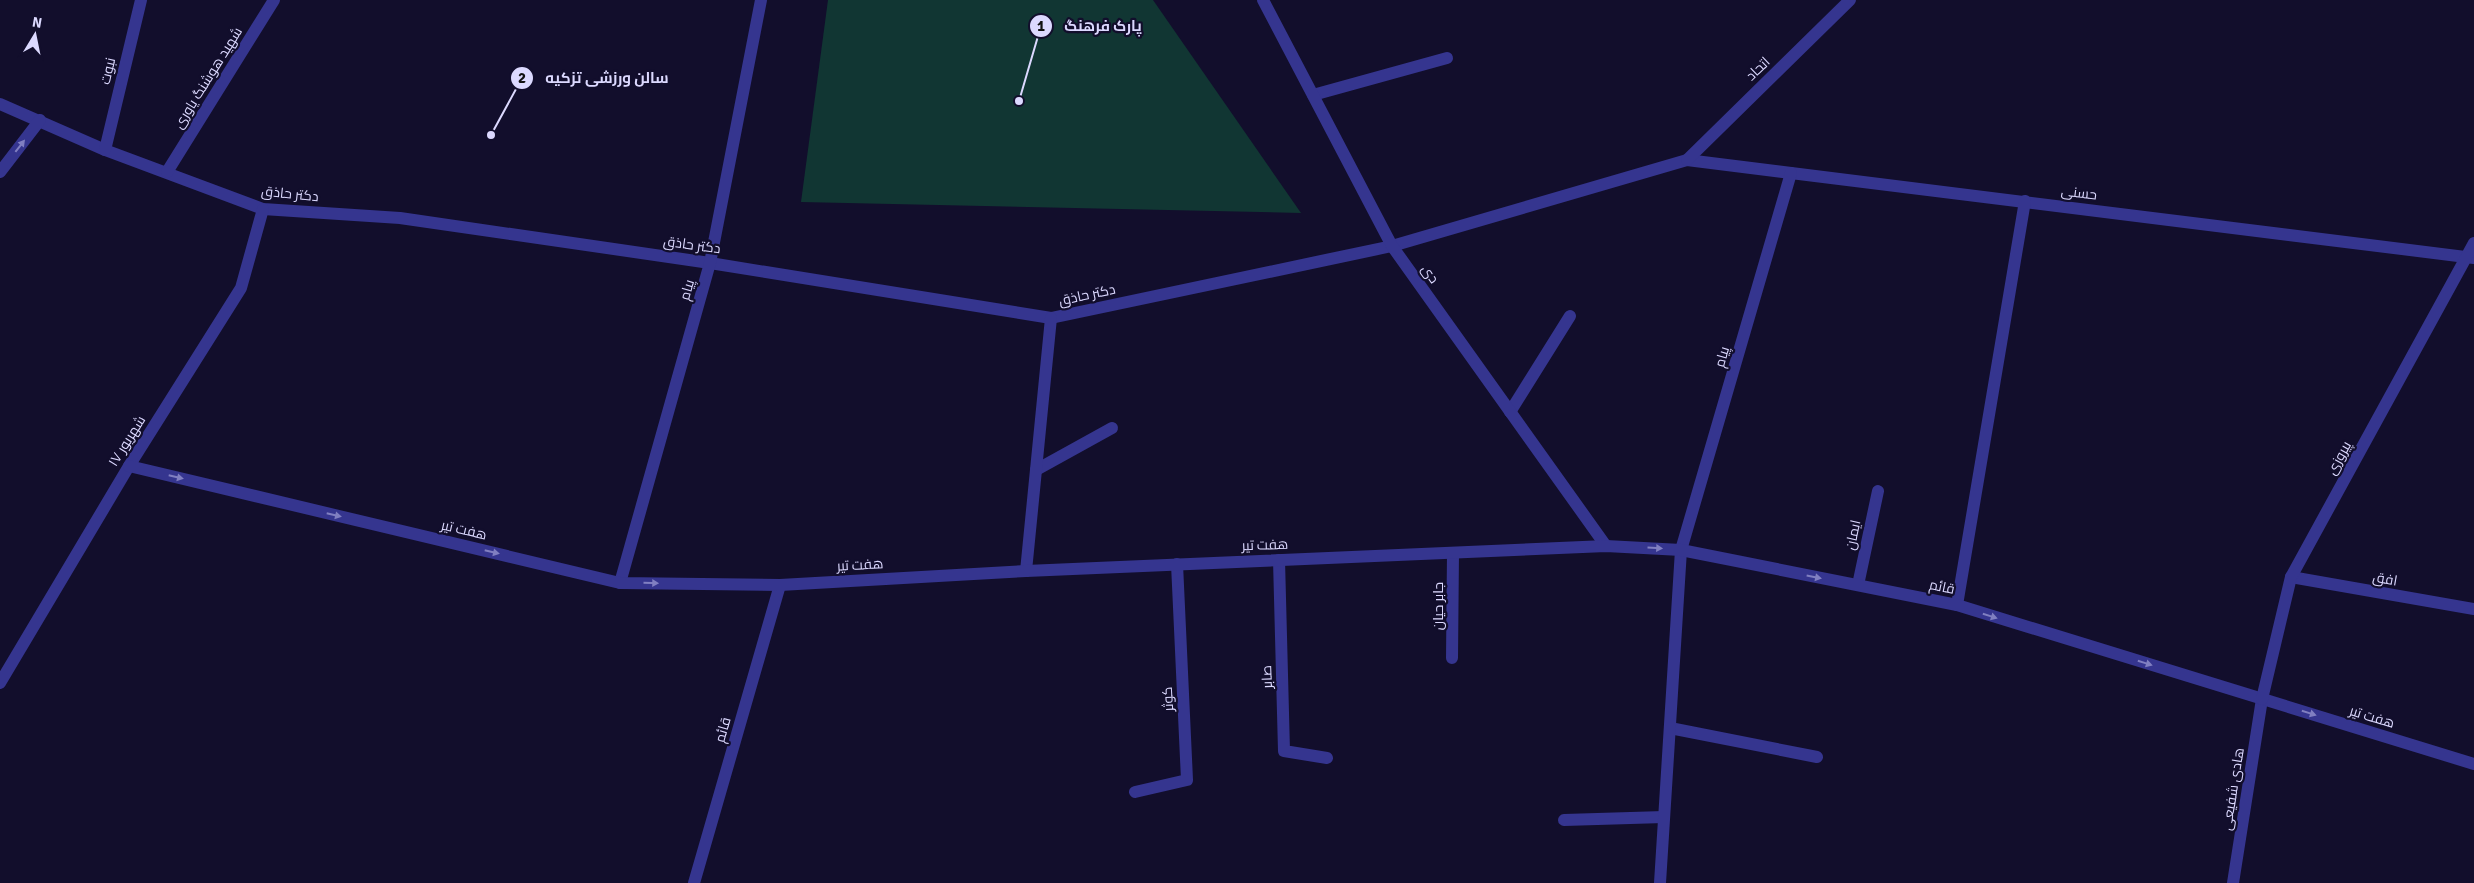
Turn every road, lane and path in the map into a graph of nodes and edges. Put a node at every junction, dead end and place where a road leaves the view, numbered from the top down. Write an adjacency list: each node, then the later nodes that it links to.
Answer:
1 (140, 0): 10 (street, نبوت)
2 (274, 0): 13 (street, شهید هوشنگ یاوری)
3 (761, 0): 20 (street, پیام)
4 (1263, 0): 7 (street, دی)
5 (1850, 0): 11 (street, اتحاد)
6 (1447, 58): 7 (street)
7 (1313, 95): 18 (street, دی)
8 (0, 104): 9 (street, دکتر حاذق)
9 (40, 120): 10 (street, دکتر حاذق); 12 (street, one-way to 9)
10 (105, 150): 13 (street, دکتر حاذق)
11 (1687, 160): 14 (street, حسنی); 18 (street, دکتر حاذق)
12 (0, 172)
13 (167, 172): 16 (street, دکتر حاذق)
14 (1792, 173): 15 (street, حسنی); 29 (street, پیام)
15 (2025, 201): 19 (street, حسنی); 38 (street)
16 (263, 209): 20 (street, دکتر حاذق); 25 (street, ۱۷ شهریور)
17 (2474, 243): 19 (street, پیروزی)
18 (1392, 246): 22 (street, دکتر حاذق); 23 (street, دی)
19 (2470, 257): 34 (street, پیروزی)
20 (710, 263): 22 (street, دکتر حاذق); 35 (street, پیام)
21 (1570, 316): 23 (street)
22 (1050, 318): 26 (street)
23 (1510, 412): 28 (street, دی)
24 (1112, 428): 26 (street)
25 (129, 466): 35 (street, هفت تیر, one-way to 35); 41 (street, ۱۷ شهریور)
26 (1036, 470): 33 (street)
27 (1878, 491): 37 (street, ایمان)
28 (1606, 546): 29 (street, قائم, one-way to 29); 30 (street, هفت تیر)
29 (1681, 550): 37 (street, قائم, one-way to 37); 43 (street, پیام)
30 (1453, 553): 31 (street, هفت تیر); 40 (street, جابر حیان)
31 (1279, 560): 32 (street, هفت تیر); 45 (street, صابر)
32 (1177, 564): 33 (street, هفت تیر); 47 (street, کوثر)
33 (1026, 571): 36 (street, هفت تیر)
34 (2291, 577): 39 (street, افق); 42 (street, پیروزی)
35 (620, 583): 36 (street, هفت تیر, one-way to 36)
36 (780, 585): 50 (street, قائم)
37 (1858, 586): 38 (street, قائم)
38 (1957, 605): 42 (street, قائم, one-way to 42)
39 (2474, 610)
40 (1452, 658)
41 (0, 683)
42 (2262, 699): 46 (street, هفت تیر, one-way to 46); 52 (street, هادی شفیعی)
43 (1670, 728): 44 (street); 48 (street, پیام)
44 (1817, 757)
45 (1327, 758)
46 (2474, 764)
47 (1135, 792)
48 (1664, 816): 49 (street); 51 (street, پیام)
49 (1564, 820)
50 (694, 883)
51 (1660, 883)
52 (2233, 883)

